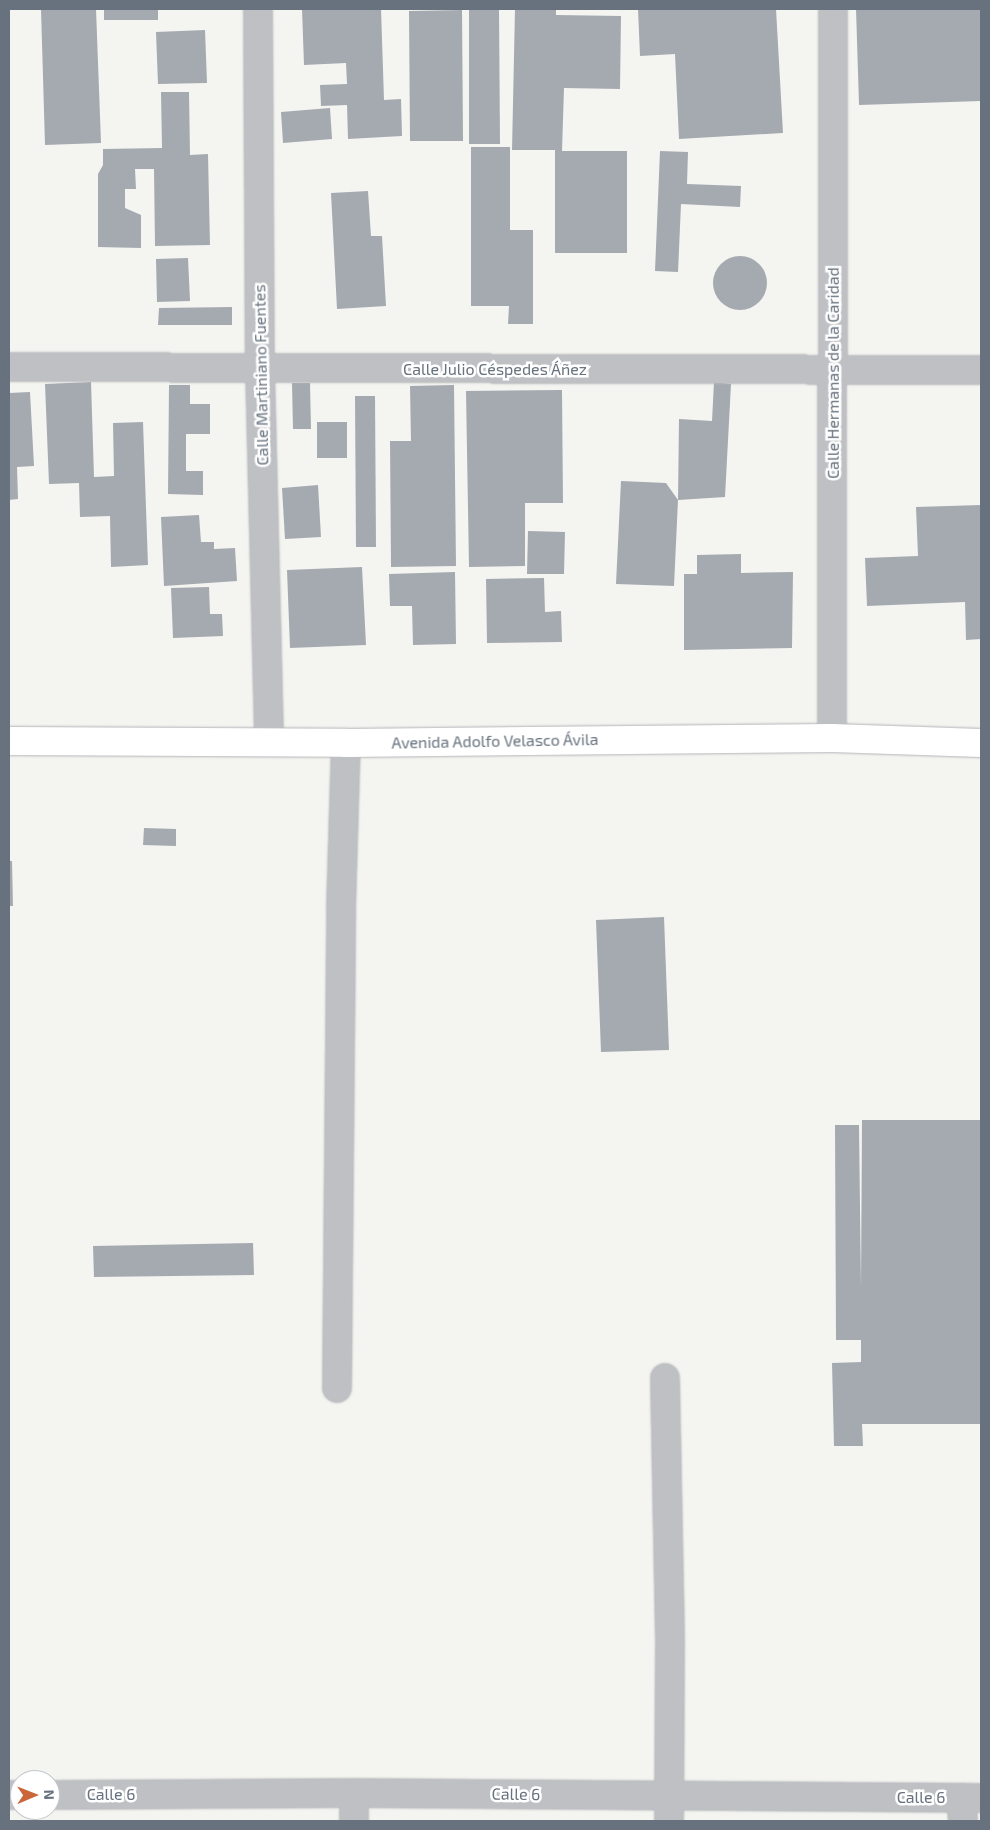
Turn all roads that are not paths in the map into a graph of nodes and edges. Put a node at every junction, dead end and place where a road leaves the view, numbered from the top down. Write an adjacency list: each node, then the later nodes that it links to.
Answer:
1 (258, 9): 4 (street, Calle Martiniano Fuentes)
2 (833, 9): 5 (street, Calle Hermanas de la Caridad)
3 (9, 367): 4 (street, Calle Julio Céspedes Áñez)
4 (260, 369): 5 (street, Calle Julio Céspedes Áñez); 9 (street, Calle Martiniano Fuentes)
5 (833, 370): 6 (street, Calle Julio Céspedes Áñez); 7 (street, Calle Hermanas de la Caridad)
6 (981, 370)
7 (832, 738): 10 (highway, Avenida Adolfo Velasco Ávila); 11 (highway, Avenida Adolfo Velasco Ávila)
8 (9, 741): 9 (highway, Avenida Adolfo Velasco Ávila)
9 (268, 742): 10 (highway, Avenida Adolfo Velasco Ávila)
10 (346, 743): 13 (street)
11 (981, 743)
12 (665, 1378): 17 (street)
13 (337, 1388)
14 (354, 1792): 15 (street, Calle 6); 17 (street, Calle 6); 18 (street)
15 (60, 1795)
16 (969, 1806): 17 (street, Calle 6)
17 (669, 1808)
18 (354, 1821)

